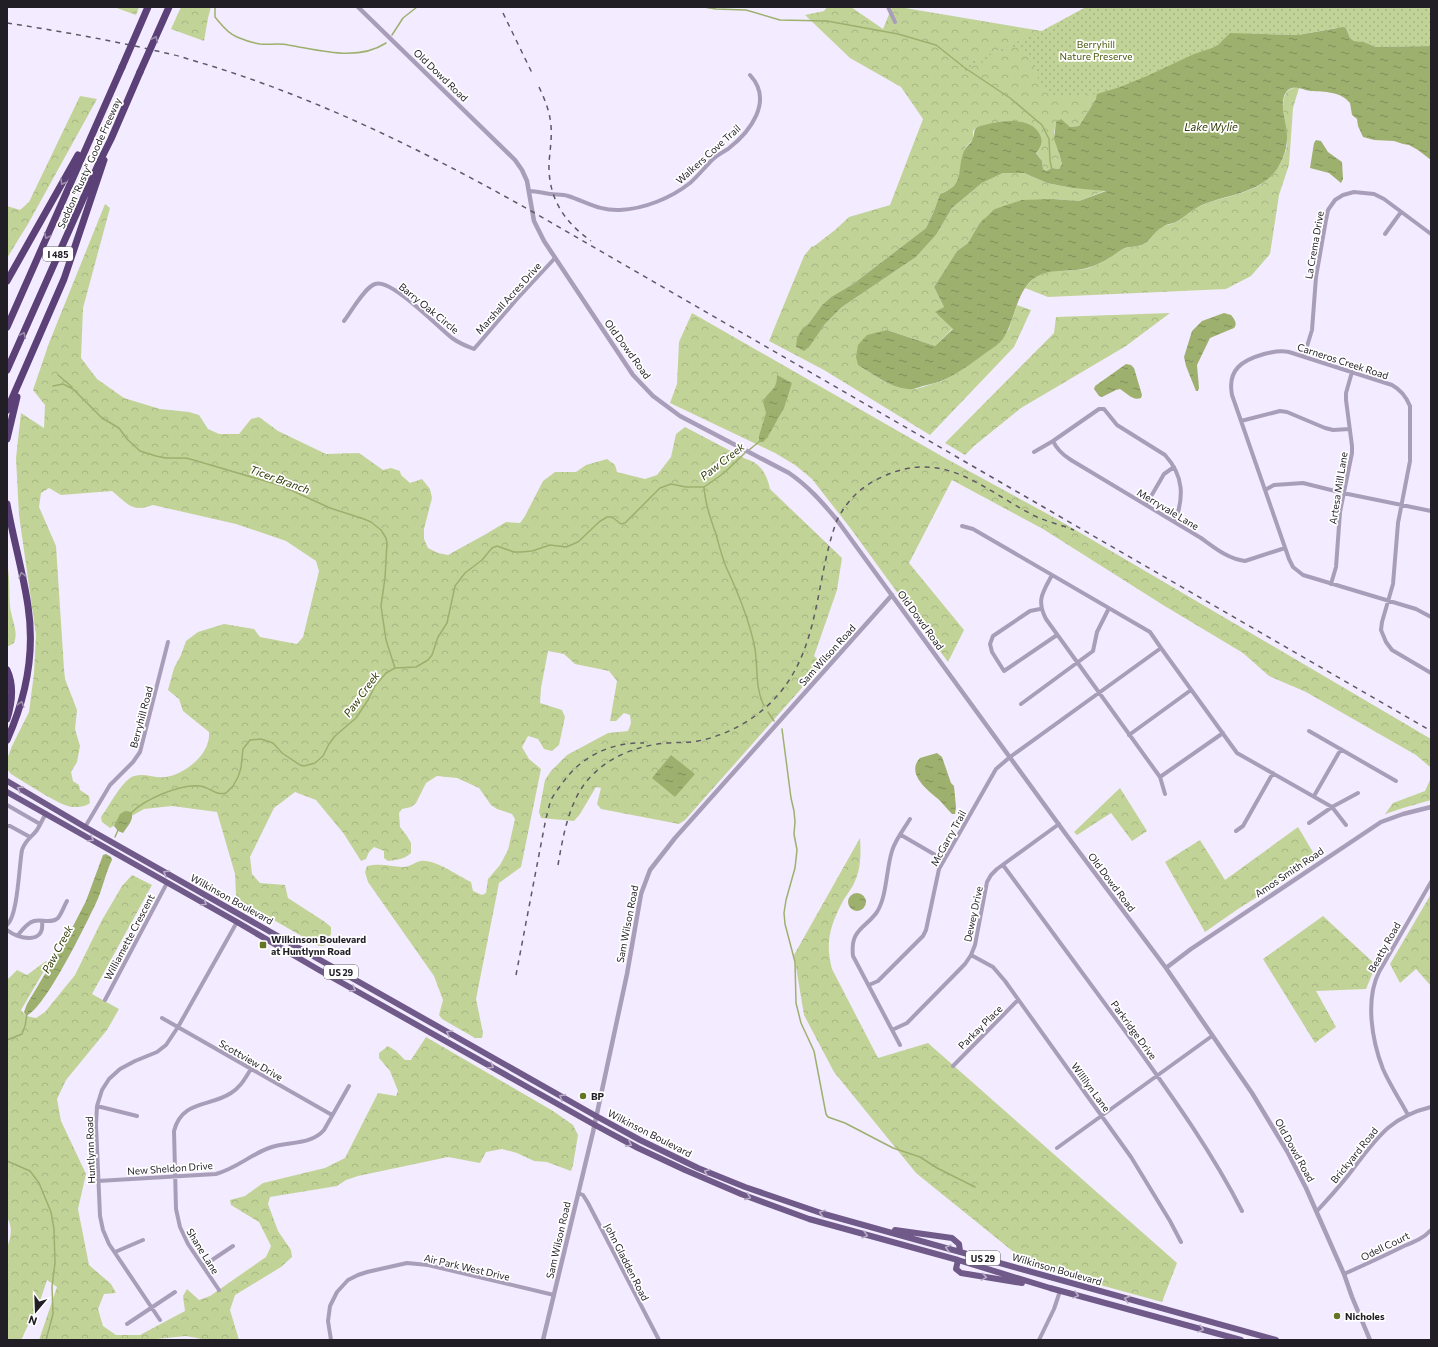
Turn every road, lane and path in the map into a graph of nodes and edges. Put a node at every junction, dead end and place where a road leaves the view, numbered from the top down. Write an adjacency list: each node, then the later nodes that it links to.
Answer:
1 (148, 7): 7 (highway, Seddon "Rusty" Goode Freeway / I 485, bridge)
2 (169, 7): 8 (highway, Seddon "Rusty" Goode Freeway / I 485, one-way to 2, bridge)
3 (358, 7): 9 (street, Old Dowd Road)
4 (888, 7): 5 (street)
5 (895, 22)
6 (750, 75): 9 (street, Walkers Cove Trail)
7 (97, 124): 14 (highway, one-way to 14); 16 (highway, Seddon "Rusty" Goode Freeway / I 485, one-way to 16)
8 (111, 139): 19 (highway); 20 (highway, Seddon "Rusty" Goode Freeway / I 485, one-way to 8)
9 (529, 191): 13 (street, Old Dowd Road)
10 (1401, 212): 11 (street); 12 (street, La Crema Drive); 18 (street, La Crema Drive)
11 (1386, 234)
12 (1431, 234)
13 (555, 258): 17 (street, Marshall Acres Drive); 40 (street, Old Dowd Road)
14 (7, 281)
15 (344, 322): 17 (street, Barry Oak Circle)
16 (7, 327)
17 (474, 349)
18 (1304, 356): 21 (street, Carneros Creek Road); 23 (street, Carneros Creek Road)
19 (29, 361): 22 (highway); 25 (highway)
20 (7, 370)
21 (1352, 372): 24 (street, Artesa Mill Lane); 33 (street, Carneros Creek Road)
22 (7, 410)
23 (1241, 421): 24 (street); 29 (street, Carneros Creek Road)
24 (1350, 429): 30 (street, Artesa Mill Lane)
25 (7, 439)
26 (1053, 441): 27 (street); 28 (street); 32 (street, Merryvale Lane)
27 (1034, 452)
28 (1174, 467): 32 (street); 35 (street)
29 (1265, 490): 30 (street); 37 (street, Carneros Creek Road)
30 (1343, 493): 33 (street); 39 (street, Artesa Mill Lane)
31 (7, 504): 58 (highway, one-way to 31)
32 (1146, 505): 35 (street, Merryvale Lane)
33 (1401, 505): 34 (street); 41 (street, Carneros Creek Road)
34 (1431, 510)
35 (1174, 522): 37 (street, Merryvale Lane)
36 (962, 526): 38 (street)
37 (1285, 548): 39 (street, Carneros Creek Road)
38 (1052, 575): 42 (street); 43 (street)
39 (1331, 584): 41 (street, Carneros Creek Road)
40 (892, 595): 60 (street, Old Dowd Road); 114 (street, Sam Wilson Road)
41 (1388, 601): 44 (street, Carneros Creek Road); 50 (street)
42 (1109, 608): 47 (street); 48 (street)
43 (1040, 609): 45 (street); 45 (street)
44 (1431, 617)
45 (1057, 635): 48 (street)
46 (168, 642): 79 (street, Berryhill Road)
47 (1161, 648): 51 (street); 52 (street, McGarry Trail)
48 (1077, 663): 52 (street); 53 (street)
49 (7, 670): 54 (highway)
50 (1431, 673)
51 (1191, 690): 56 (street); 57 (street)
52 (1098, 693): 57 (street); 60 (street, McGarry Trail)
53 (1021, 704)
54 (7, 719)
55 (1309, 731): 59 (street)
56 (1223, 733): 61 (street); 62 (street)
57 (1129, 735): 62 (street)
58 (7, 740)
59 (1340, 749): 64 (street); 68 (street)
60 (1010, 757): 76 (street, Old Dowd Road); 83 (street, McGarry Trail)
61 (1273, 773): 68 (street); 80 (street)
62 (1160, 777): 67 (street)
63 (7, 781): 79 (main road, Wilkinson Boulevard / US 29, one-way to 63)
64 (1396, 781)
65 (8, 792): 72 (main road, Wilkinson Boulevard / US 29); 79 (main road)
66 (1358, 793): 70 (street)
67 (1165, 794)
68 (1314, 796): 70 (street)
69 (7, 805): 75 (street)
70 (1332, 806): 74 (street); 77 (street)
71 (1431, 807): 96 (street, Amos Smith Road)
72 (46, 813): 75 (street); 86 (main road, Wilkinson Boulevard / US 29, one-way to 86)
73 (910, 819): 81 (street)
74 (1309, 823)
75 (40, 824): 82 (street)
76 (1059, 824): 84 (street, Dewey Drive); 96 (street, Old Dowd Road)
77 (1346, 825)
78 (7, 826): 82 (street)
79 (85, 827): 87 (main road, Wilkinson Boulevard / US 29, one-way to 79)
80 (1236, 831)
81 (901, 835): 83 (street); 97 (street)
82 (30, 837): 92 (street)
83 (944, 860): 97 (street, McGarry Trail)
84 (1003, 865): 95 (street, Dewey Drive); 107 (street, Parkridge Drive)
85 (1431, 882): 112 (street, Beatty Road)
86 (168, 883): 88 (main road, Wilkinson Boulevard / US 29); 98 (street, Williamette Crescent)
87 (195, 889): 88 (main road); 114 (main road, Wilkinson Boulevard / US 29, one-way to 87)
88 (192, 896): 91 (main road, Wilkinson Boulevard / US 29, one-way to 91)
89 (67, 901): 90 (street)
90 (42, 922): 94 (street); 94 (street)
91 (237, 922): 101 (street, Huntlynn Road); 116 (main road, Wilkinson Boulevard / US 29, one-way to 116)
92 (7, 925)
93 (7, 930): 94 (street)
94 (18, 935)
95 (971, 955): 99 (street, Willilyn Lane); 102 (street, Dewey Drive)
96 (1166, 968): 103 (street, Old Dowd Road)
97 (869, 985): 102 (street)
98 (105, 1000)
99 (1018, 1000): 105 (street, Parkay Place); 115 (street, Willilyn Lane)
100 (162, 1018): 101 (street, Scottview Drive)
101 (178, 1027): 106 (street, Scottview Drive); 109 (street, Huntlynn Road)
102 (892, 1030): 104 (street)
103 (1212, 1036): 107 (street); 124 (street, Old Dowd Road)
104 (900, 1045)
105 (953, 1066)
106 (251, 1069): 111 (street, Scottview Drive); 118 (street, Shane Lane)
107 (1158, 1075): 115 (street); 123 (street, Parkridge Drive)
108 (349, 1086): 111 (street, New Sheldon Drive)
109 (97, 1106): 113 (street); 119 (street, Huntlynn Road)
110 (1431, 1107): 112 (street, Brickyard Road)
111 (332, 1115): 118 (street, New Sheldon Drive)
112 (1408, 1115): 124 (street, Brickyard Road)
113 (137, 1116)
114 (596, 1116): 116 (street, Sam Wilson Road); 121 (main road, Wilkinson Boulevard / US 29, one-way to 114)
115 (1102, 1116): 117 (street); 128 (street, Willilyn Lane)
116 (595, 1125): 120 (street, Sam Wilson Road); 122 (main road, Wilkinson Boulevard / US 29, one-way to 122)
117 (1057, 1148)
118 (175, 1177): 119 (street, New Sheldon Drive); 133 (street, Shane Lane)
119 (98, 1180): 131 (street, Huntlynn Road)
120 (578, 1193): 139 (street, Sam Wilson Road); 145 (street, John Gladden Road)
121 (770, 1196): 122 (street); 125 (main road, Wilkinson Boulevard / US 29, one-way to 121)
122 (767, 1204): 132 (main road, Wilkinson Boulevard / US 29, one-way to 132)
123 (1242, 1211)
124 (1317, 1211): 134 (street, Old Dowd Road)
125 (866, 1225): 130 (main road, Wilkinson Boulevard / US 29, one-way to 125); 130 (main road)
126 (1431, 1230): 134 (street, Odell Court)
127 (143, 1240): 131 (street)
128 (1181, 1242)
129 (233, 1246): 133 (street)
130 (960, 1251): 132 (street); 148 (main road, Wilkinson Boulevard / US 29, one-way to 130)
131 (115, 1252): 140 (street, Huntlynn Road)
132 (958, 1260): 135 (main road, Wilkinson Boulevard / US 29); 135 (main road, one-way to 135)
133 (203, 1266): 136 (street, Shane Lane)
134 (1344, 1274): 149 (street, Old Dowd Road)
135 (1050, 1288): 137 (main road, Wilkinson Boulevard / US 29)
136 (219, 1290)
137 (1060, 1290): 146 (street); 147 (main road, Wilkinson Boulevard / US 29, one-way to 147)
138 (175, 1292): 140 (street)
139 (554, 1295): 143 (street, Air Park West Drive); 144 (street, Sam Wilson Road)
140 (151, 1308): 141 (street, Huntlynn Road); 142 (street)
141 (160, 1320)
142 (127, 1324)
143 (331, 1340)
144 (543, 1340)
145 (659, 1340)
146 (1039, 1340)
147 (1241, 1340)
148 (1276, 1340)
149 (1370, 1340)

